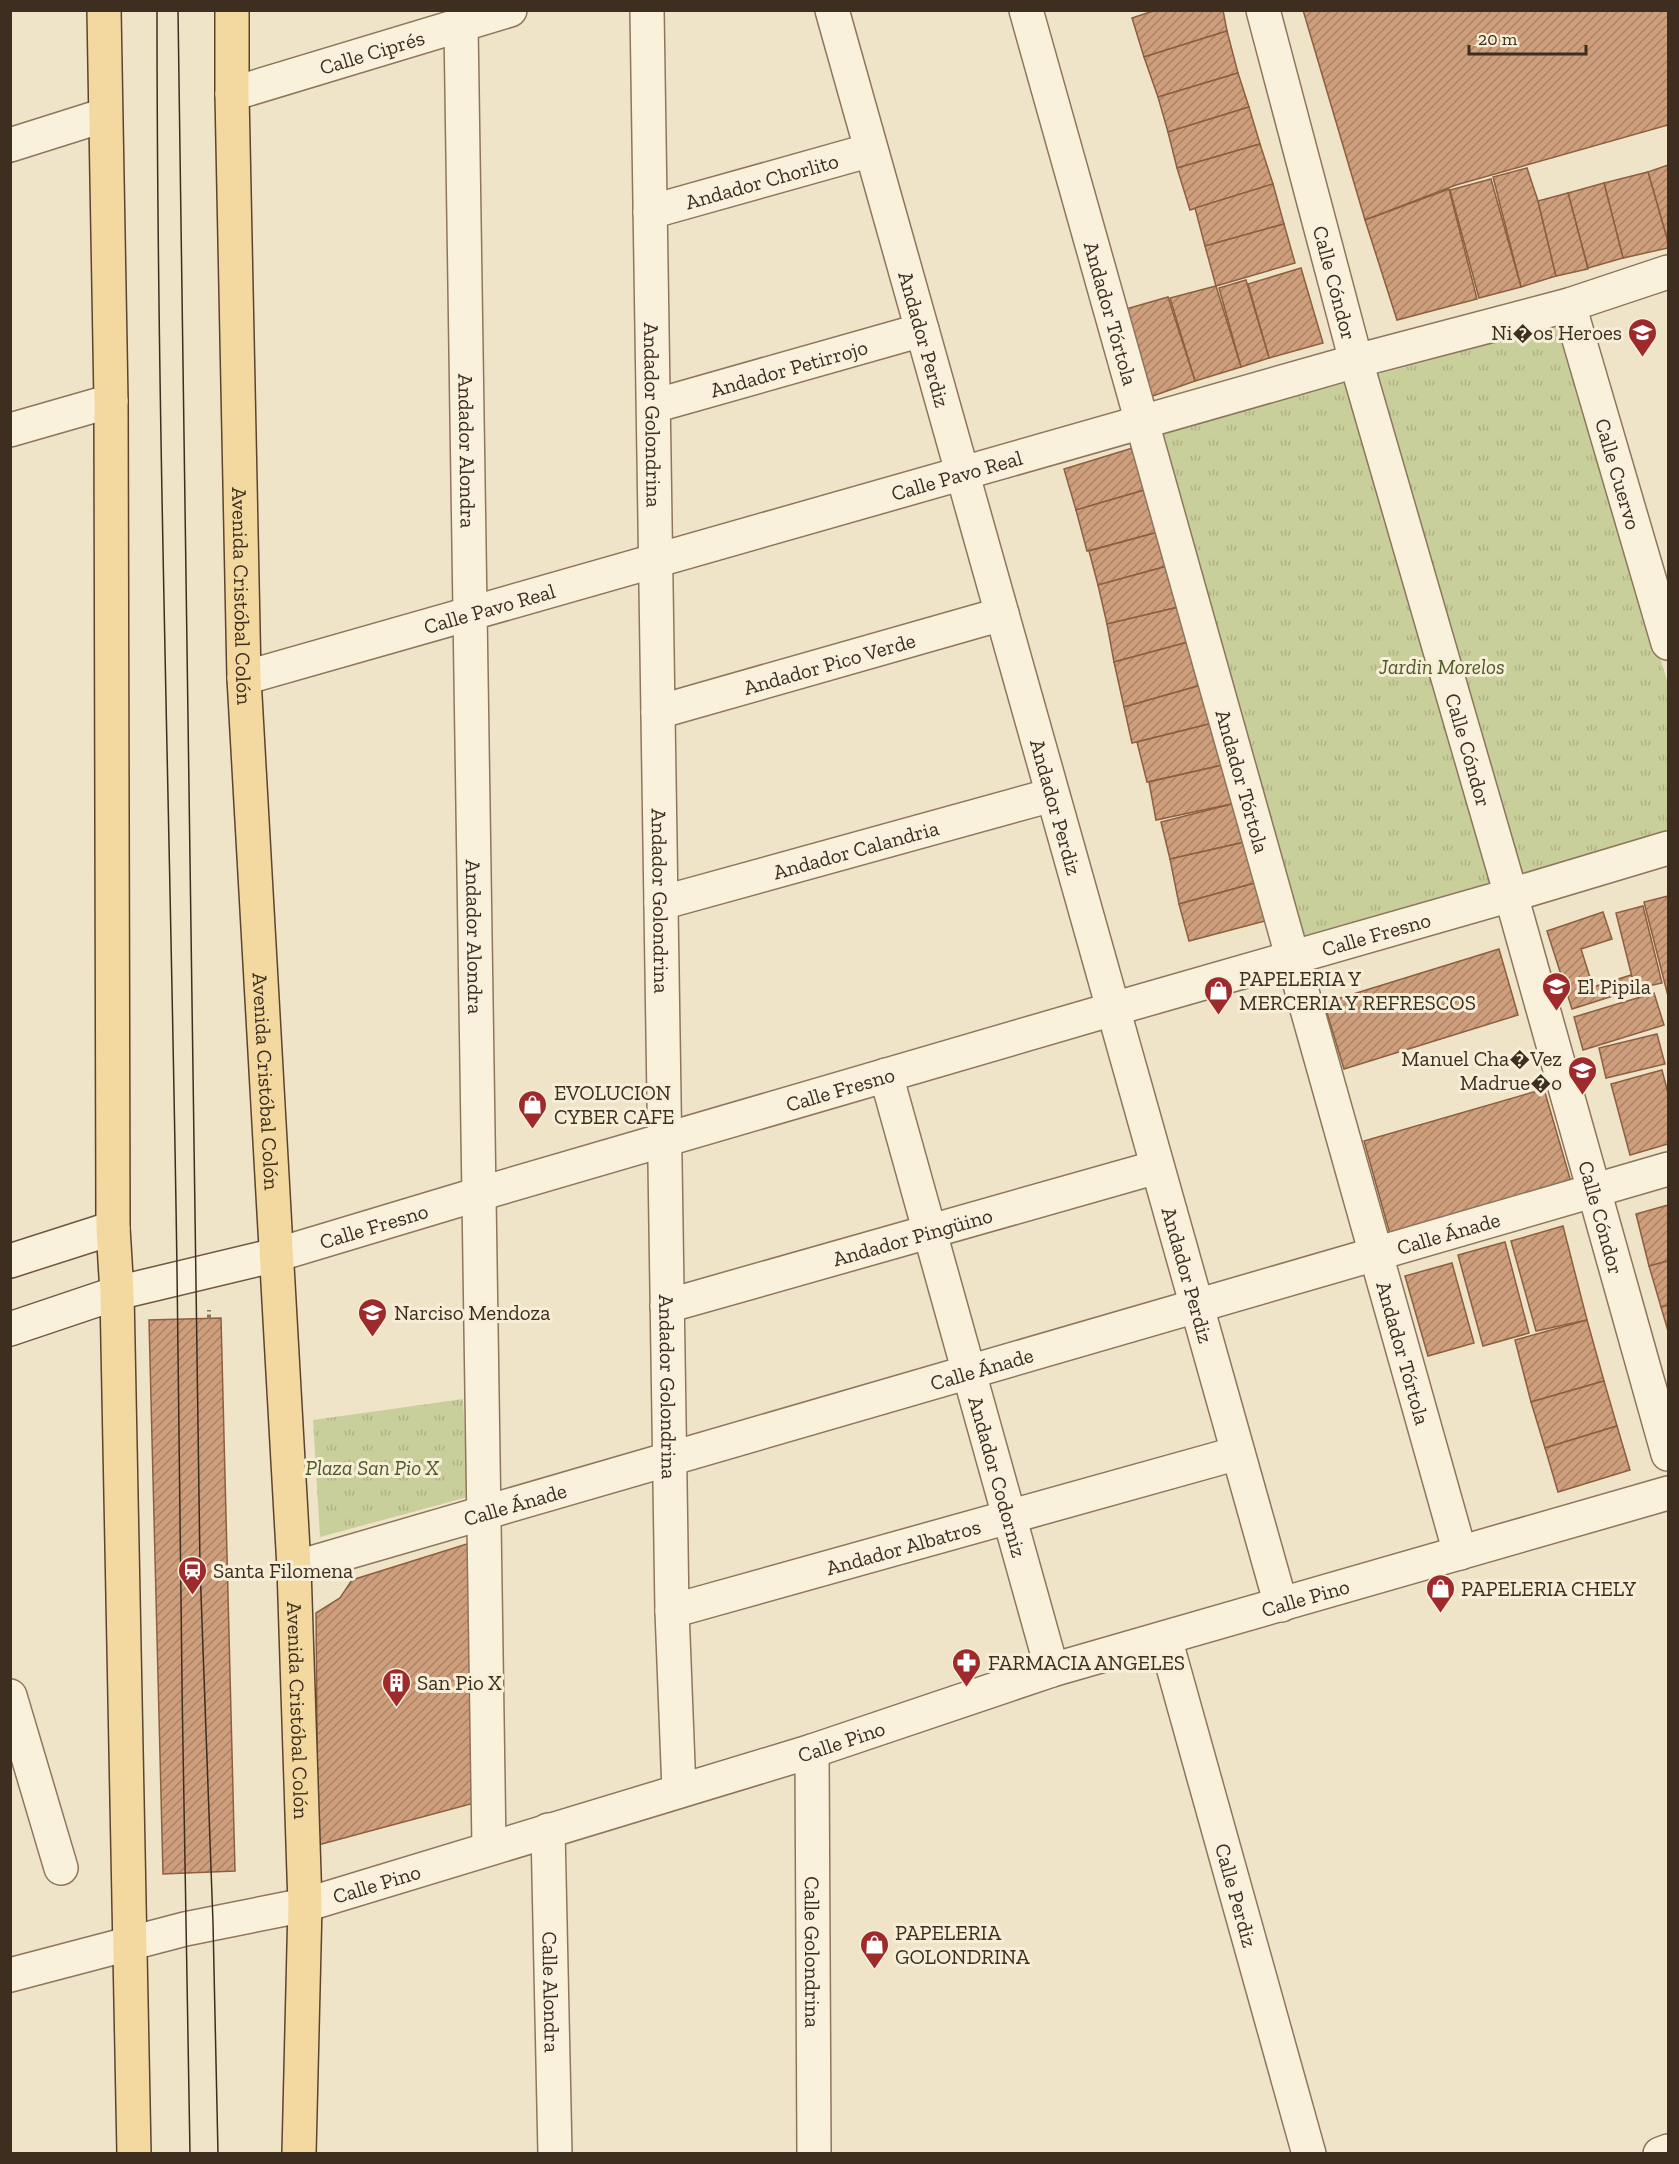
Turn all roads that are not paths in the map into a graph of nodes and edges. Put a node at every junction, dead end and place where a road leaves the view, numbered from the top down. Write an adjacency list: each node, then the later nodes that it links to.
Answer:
1 (104, 10): 10 (main road)
2 (232, 10): 9 (main road, Avenida Cristóbal Colón)
3 (510, 10): 8 (street, Calle Ciprés)
4 (647, 10): 13 (street, Andador Golondrina)
5 (832, 10): 12 (street, Andador Perdiz)
6 (1026, 10): 20 (street, Andador Tórtola)
7 (1263, 10): 17 (street, Calle Cóndor)
8 (461, 25): 9 (street, Calle Ciprés); 24 (street, Andador Alondra)
9 (232, 93): 27 (main road, Avenida Cristóbal Colón)
10 (105, 115): 11 (street); 18 (main road)
11 (10, 145)
12 (871, 150): 13 (street, Andador Chorlito); 16 (street, Andador Perdiz)
13 (650, 212): 19 (street, Andador Golondrina)
14 (1668, 272): 15 (street, Calle Pavo Real)
15 (1569, 305): 17 (street, Calle Pavo Real); 26 (street, Calle Cuervo)
16 (922, 330): 19 (street, Andador Petirrojo); 22 (street, Andador Perdiz)
17 (1356, 361): 20 (street, Calle Pavo Real); 31 (street, Calle Cóndor)
18 (111, 401): 21 (street); 41 (main road)
19 (654, 406): 23 (street, Andador Golondrina)
20 (1142, 422): 22 (street, Calle Pavo Real); 33 (street, Andador Tórtola)
21 (10, 430)
22 (962, 473): 23 (street, Calle Pavo Real); 25 (street, Andador Perdiz)
23 (656, 561): 24 (street, Calle Pavo Real); 28 (street, Andador Golondrina)
24 (470, 614): 27 (street, Calle Pavo Real); 40 (street, Andador Alondra)
25 (1002, 614): 28 (street, Andador Pico Verde); 29 (street, Andador Perdiz)
26 (1668, 643)
27 (244, 678): 44 (main road, Avenida Cristóbal Colón)
28 (658, 712): 32 (street, Andador Golondrina)
29 (1052, 795): 32 (street, Andador Calandria); 34 (street, Andador Perdiz)
30 (1668, 848): 31 (street, Calle Fresno)
31 (1511, 895): 33 (street, Calle Fresno); 39 (street, Calle Cóndor)
32 (661, 903): 36 (street, Andador Golondrina)
33 (1292, 957): 34 (street, Calle Fresno); 43 (street, Andador Tórtola)
34 (1113, 1009): 35 (street, Calle Fresno); 37 (street, Andador Perdiz)
35 (886, 1075): 36 (street, Calle Fresno); 42 (street, Andador Codorniz)
36 (665, 1140): 40 (street, Calle Fresno); 47 (street, Andador Golondrina)
37 (1157, 1167): 42 (street, Andador Pingüino); 48 (street, Andador Perdiz)
38 (1668, 1169): 39 (street, Calle Ánade)
39 (1594, 1190): 43 (street, Calle Ánade); 52 (street, Calle Cóndor)
40 (479, 1194): 44 (street, Calle Fresno); 55 (street, Andador Alondra)
41 (113, 1228): 45 (street); 46 (main road)
42 (930, 1231): 47 (street, Andador Pingüino); 50 (street, Andador Codorniz)
43 (1376, 1254): 48 (street, Calle Ánade); 57 (street, Andador Tórtola)
44 (276, 1255): 46 (street, Calle Fresno); 58 (main road, Avenida Cristóbal Colón)
45 (10, 1261)
46 (117, 1293): 49 (street, Calle Fresno); 70 (main road)
47 (667, 1306): 53 (street, Andador Golondrina)
48 (1197, 1306): 50 (street, Calle Ánade); 51 (street, Andador Perdiz)
49 (10, 1329)
50 (969, 1372): 53 (street, Calle Ánade); 56 (street, Andador Codorniz)
51 (1238, 1453): 56 (street, Andador Albatros); 59 (street, Andador Perdiz)
52 (1668, 1454)
53 (670, 1460): 55 (street, Calle Ánade); 60 (street, Andador Golondrina)
54 (1668, 1493): 57 (street, Calle Pino)
55 (485, 1514): 58 (street, Calle Ánade); 67 (street, Andador Alondra)
56 (1009, 1517): 60 (street, Andador Albatros); 62 (street, Andador Codorniz)
57 (1460, 1553): 59 (street, Calle Pino)
58 (294, 1568): 69 (main road, Avenida Cristóbal Colón)
59 (1281, 1605): 61 (street, Calle Pino)
60 (672, 1611): 65 (street, Andador Golondrina)
61 (1165, 1638): 62 (street, Calle Pino); 77 (street, Calle Perdiz)
62 (1052, 1670): 64 (street, Calle Pino)
63 (10, 1696): 68 (street)
64 (812, 1751): 65 (street, Calle Pino); 76 (street, Calle Golondrina)
65 (679, 1791): 66 (street, Calle Pino)
66 (548, 1830): 67 (street, Calle Pino); 75 (street, Calle Alondra)
67 (489, 1848): 69 (street, Calle Pino)
68 (61, 1868)
69 (305, 1905): 70 (street, Calle Pino); 74 (main road, Avenida Cristóbal Colón)
70 (130, 1943): 71 (street, Calle Pino); 73 (main road)
71 (10, 1975)
72 (1668, 2151): 78 (street)
73 (134, 2154)
74 (298, 2154)
75 (555, 2154)
76 (814, 2154)
77 (1309, 2154)
78 (1660, 2154)

